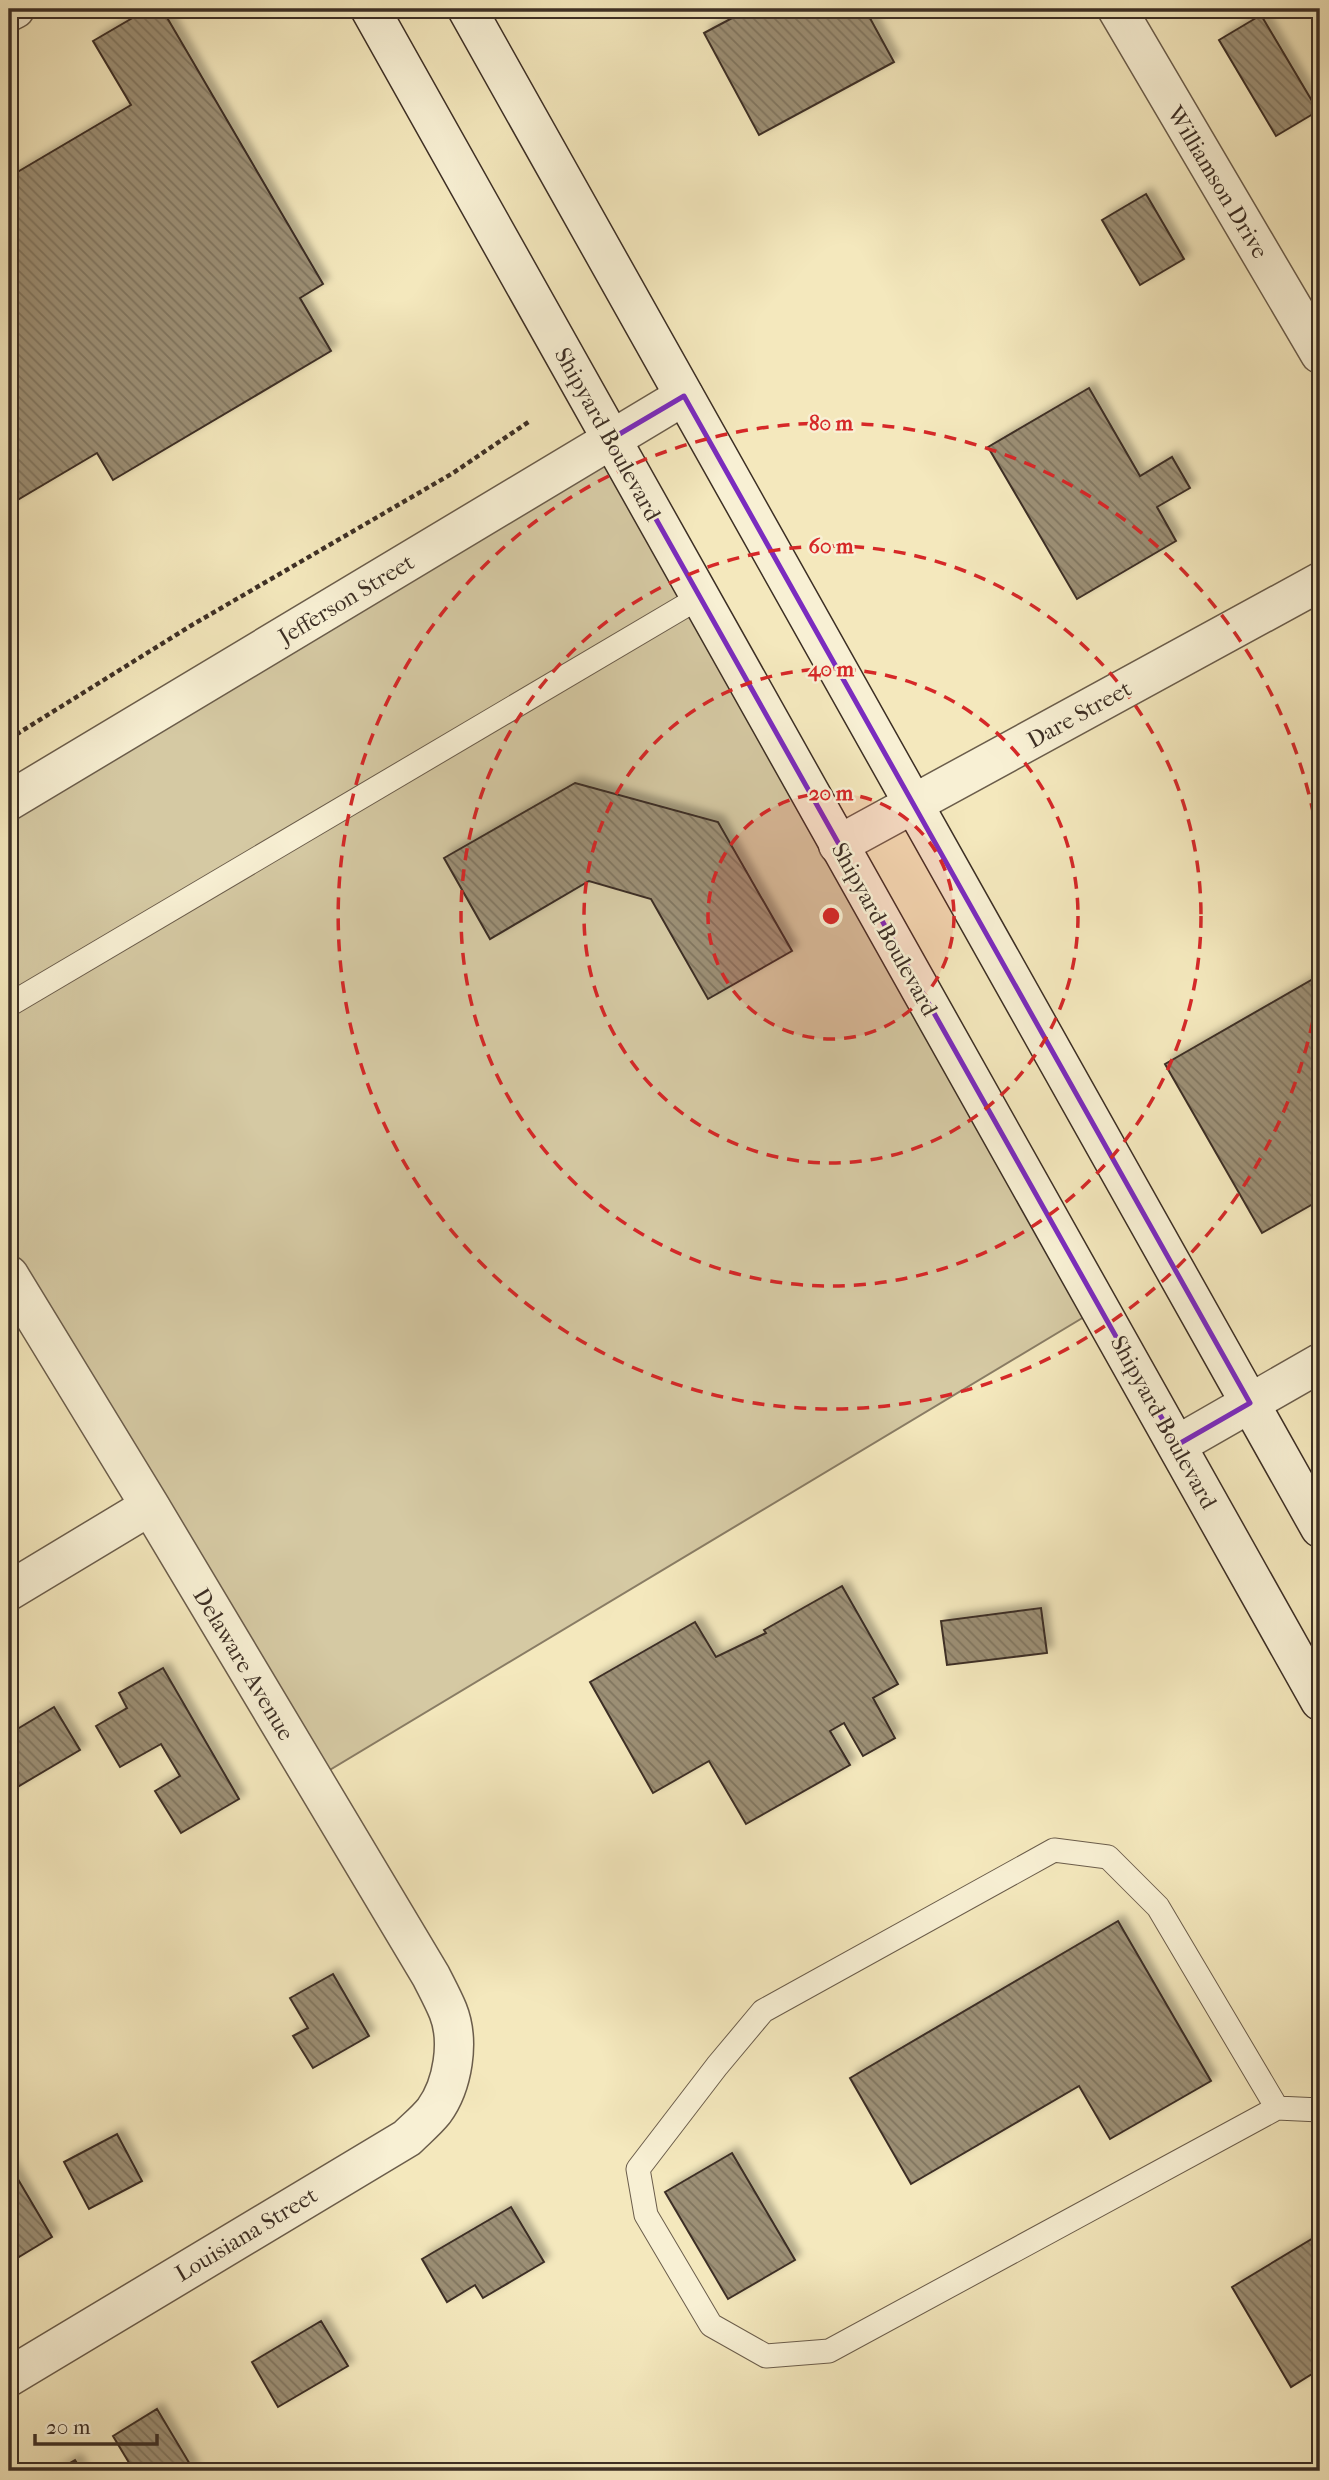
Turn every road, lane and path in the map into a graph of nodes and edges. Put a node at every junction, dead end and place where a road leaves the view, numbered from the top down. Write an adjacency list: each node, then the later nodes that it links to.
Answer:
1 (15, 9): 5 (main road)
2 (370, 9): 9 (main road, Shipyard Boulevard)
3 (467, 9): 7 (main road)
4 (1117, 9): 6 (main road, Williamson Drive)
5 (9, 12)
6 (1320, 354)
7 (684, 396): 9 (main road, Jefferson Street); 14 (main road)
8 (530, 421): 12 (path)
9 (611, 439): 11 (main road, Shipyard Boulevard); 13 (main road, Jefferson Street)
10 (1320, 582): 14 (main road, Dare Street)
11 (700, 597): 15 (main road, Shipyard Boulevard); 16 (lane)
12 (9, 738)
13 (9, 802)
14 (915, 804): 15 (main road, Dare Street); 19 (main road)
15 (838, 845): 20 (main road, Shipyard Boulevard)
16 (9, 1005)
17 (9, 1275): 21 (main road, Delaware Avenue)
18 (1320, 1363): 19 (main road)
19 (1250, 1403): 20 (main road); 22 (main road)
20 (1177, 1445): 24 (main road, Shipyard Boulevard)
21 (150, 1506): 23 (main road); 25 (main road, Delaware Avenue)
22 (1320, 1528)
23 (9, 1591)
24 (1320, 1701)
25 (453, 2063): 28 (main road, Louisiana Street)
26 (1277, 2108): 26 (lane); 27 (lane)
27 (1320, 2110)
28 (9, 2377)

